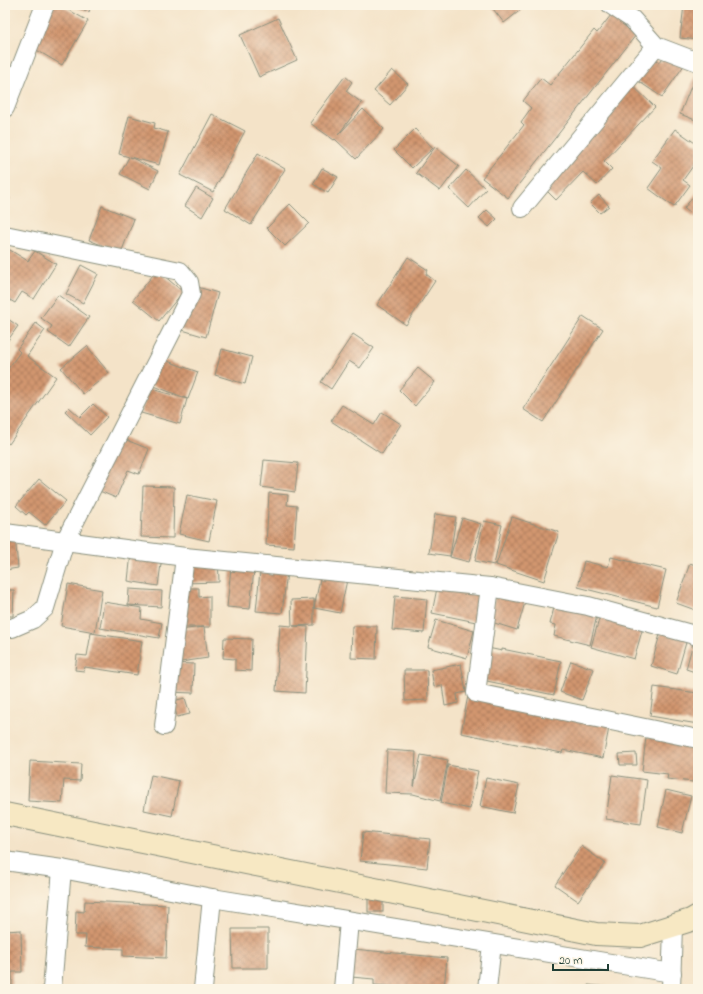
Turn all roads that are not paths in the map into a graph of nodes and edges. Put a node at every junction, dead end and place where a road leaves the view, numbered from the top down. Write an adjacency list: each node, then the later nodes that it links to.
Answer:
1 (44, 5): 5 (street)
2 (611, 5): 3 (street)
3 (656, 46): 4 (street); 6 (street)
4 (698, 62)
5 (5, 108)
6 (522, 208)
7 (5, 235): 9 (street)
8 (5, 533): 9 (street)
9 (64, 541): 10 (street); 12 (street)
10 (185, 557): 11 (street); 14 (street)
11 (490, 587): 13 (street); 15 (street)
12 (5, 628)
13 (698, 636)
14 (164, 726)
15 (698, 739)
16 (5, 814): 22 (street)
17 (5, 860): 18 (street)
18 (62, 869): 19 (street); 25 (street)
19 (212, 898): 21 (street); 26 (street)
20 (698, 916): 22 (street)
21 (349, 921): 23 (street); 27 (street)
22 (673, 926): 24 (street)
23 (492, 944): 24 (street); 28 (street)
24 (671, 981)
25 (52, 989)
26 (203, 989)
27 (343, 989)
28 (487, 989)

